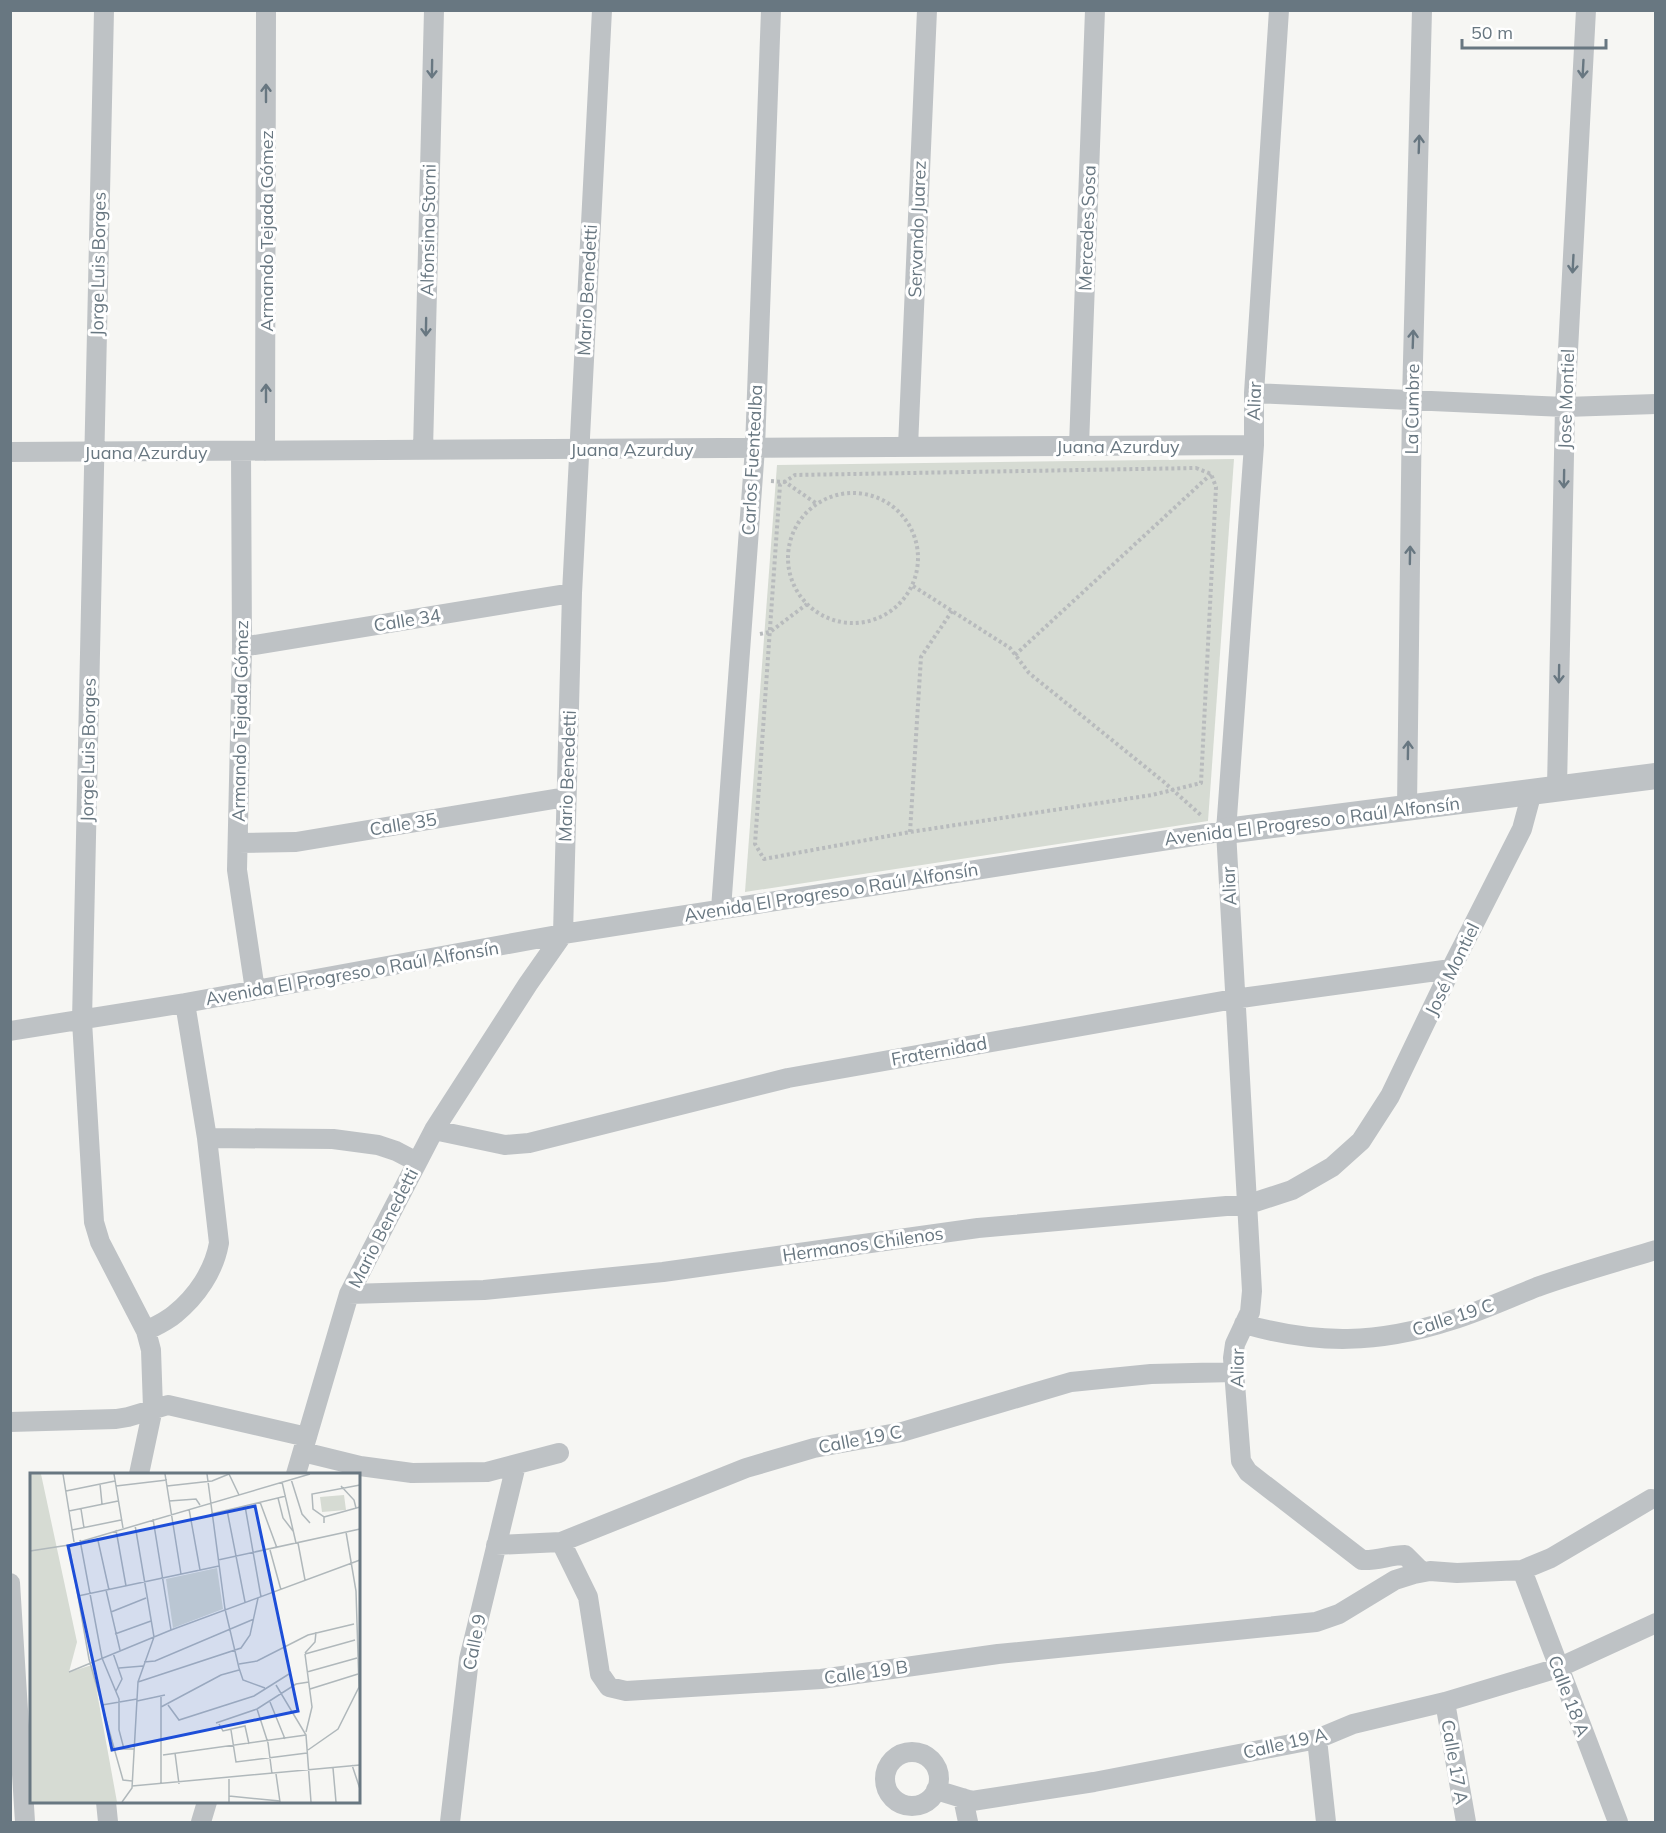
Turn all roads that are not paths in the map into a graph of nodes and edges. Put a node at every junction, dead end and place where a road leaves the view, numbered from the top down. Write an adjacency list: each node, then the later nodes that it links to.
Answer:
1 (104, 10): 24 (street, Jorge Luis Borges)
2 (266, 10): 22 (street, Armando Tejada Gómez, one-way to 2)
3 (434, 10): 20 (street, Alfonsina Storni, one-way to 20)
4 (602, 10): 19 (street, Mario Benedetti)
5 (771, 10): 18 (street, Carlos Fuentealba)
6 (927, 10): 17 (street, Servando Juarez)
7 (1095, 10): 16 (street, Mercedes Sosa)
8 (1279, 10): 11 (street, Aliar)
9 (1422, 10): 12 (street, La Cumbre, one-way to 9)
10 (1586, 10): 14 (street, Jose Montiel, one-way to 14)
11 (1254, 393): 12 (street); 15 (street, Aliar)
12 (1412, 400): 14 (street); 31 (street, La Cumbre, one-way to 12)
13 (1656, 404): 14 (street)
14 (1565, 407): 28 (street, Jose Montiel, one-way to 28)
15 (1254, 445): 16 (street, Juana Azurduy); 32 (street, Aliar)
16 (1079, 446): 17 (street, Juana Azurduy)
17 (908, 447): 18 (street, Juana Azurduy)
18 (755, 448): 19 (street, Juana Azurduy); 34 (street, Carlos Fuentealba)
19 (579, 449): 20 (street, Juana Azurduy); 25 (street, Mario Benedetti)
20 (423, 450): 22 (street, Juana Azurduy)
21 (241, 451): 22 (street, Juana Azurduy); 24 (street, Juana Azurduy); 26 (street, Armando Tejada Gómez)
22 (266, 451)
23 (10, 452): 24 (street, Juana Azurduy)
24 (94, 452): 40 (street, Jorge Luis Borges)
25 (572, 593): 26 (street, Calle 34); 30 (street, Mario Benedetti)
26 (242, 647): 33 (street, Armando Tejada Gómez)
27 (1656, 776): 28 (street, Avenida El Progreso o Raúl Alfonsín)
28 (1557, 787): 29 (street, Avenida El Progreso o Raúl Alfonsín)
29 (1532, 792): 31 (street, Avenida El Progreso o Raúl Alfonsín); 36 (street, José Montiel)
30 (566, 797): 33 (street, Calle 35); 35 (street, Mario Benedetti)
31 (1407, 808): 32 (street, Avenida El Progreso o Raúl Alfonsín)
32 (1221, 832): 34 (street, Avenida El Progreso o Raúl Alfonsín); 38 (street, Aliar)
33 (238, 843): 37 (street, Armando Tejada Gómez)
34 (721, 909): 35 (street, Avenida El Progreso o Raúl Alfonsín)
35 (563, 934): 37 (street, Avenida El Progreso o Raúl Alfonsín); 42 (street, Mario Benedetti)
36 (1451, 969): 38 (street, Fraternidad); 44 (street, José Montiel)
37 (255, 990): 39 (street, Avenida El Progreso o Raúl Alfonsín)
38 (1234, 999): 42 (street, Fraternidad); 46 (street, Aliar)
39 (185, 1003): 40 (street, Avenida El Progreso o Raúl Alfonsín); 43 (street)
40 (82, 1021): 41 (street, Avenida El Progreso o Raúl Alfonsín); 50 (street, Jorge Luis Borges)
41 (10, 1031)
42 (434, 1130): 45 (street, Mario Benedetti)
43 (207, 1138): 45 (street); 50 (street)
44 (1361, 1141): 46 (street, Hermanos Chilenos)
45 (417, 1162): 48 (street, Mario Benedetti)
46 (1249, 1204): 48 (street, Hermanos Chilenos); 49 (street, Aliar)
47 (1656, 1250): 49 (street, Calle 19 C)
48 (349, 1294): 54 (street, Mario Benedetti)
49 (1244, 1324): 51 (street, Aliar)
50 (147, 1331): 52 (street, Jorge Luis Borges)
51 (1234, 1372): 60 (street, Calle 19 C); 63 (street, Aliar)
52 (153, 1408): 53 (street); 54 (street); 57 (street, Jorge Luis Borges)
53 (10, 1422)
54 (305, 1444): 56 (street); 58 (street, Mario Benedetti)
55 (559, 1453): 56 (street)
56 (516, 1465): 61 (street, Calle 9)
57 (139, 1473)
58 (297, 1473)
59 (1651, 1499): 62 (street, Calle 19 B)
60 (561, 1542): 61 (street, Calle 19 C); 63 (street, Calle 19 B)
61 (496, 1545): 76 (street, Calle 9)
62 (1522, 1570): 63 (street, Calle 19 B); 66 (street, Calle 18 A)
63 (1422, 1572)
64 (10, 1582): 73 (street)
65 (1656, 1623): 66 (street, Calle 19 A)
66 (1558, 1668): 67 (street, Calle 19 A); 80 (street, Calle 18 A)
67 (1445, 1702): 68 (street, Calle 19 A); 79 (street, Calle 17 A)
68 (1317, 1739): 70 (street, Calle 19 A); 78 (street)
69 (936, 1790): 70 (street, Calle 19 A)
70 (963, 1798): 77 (street)
71 (106, 1803): 74 (street)
72 (207, 1803): 75 (street)
73 (25, 1822)
74 (108, 1822)
75 (201, 1822)
76 (450, 1822)
77 (968, 1822)
78 (1326, 1822)
79 (1466, 1822)
80 (1618, 1822)

